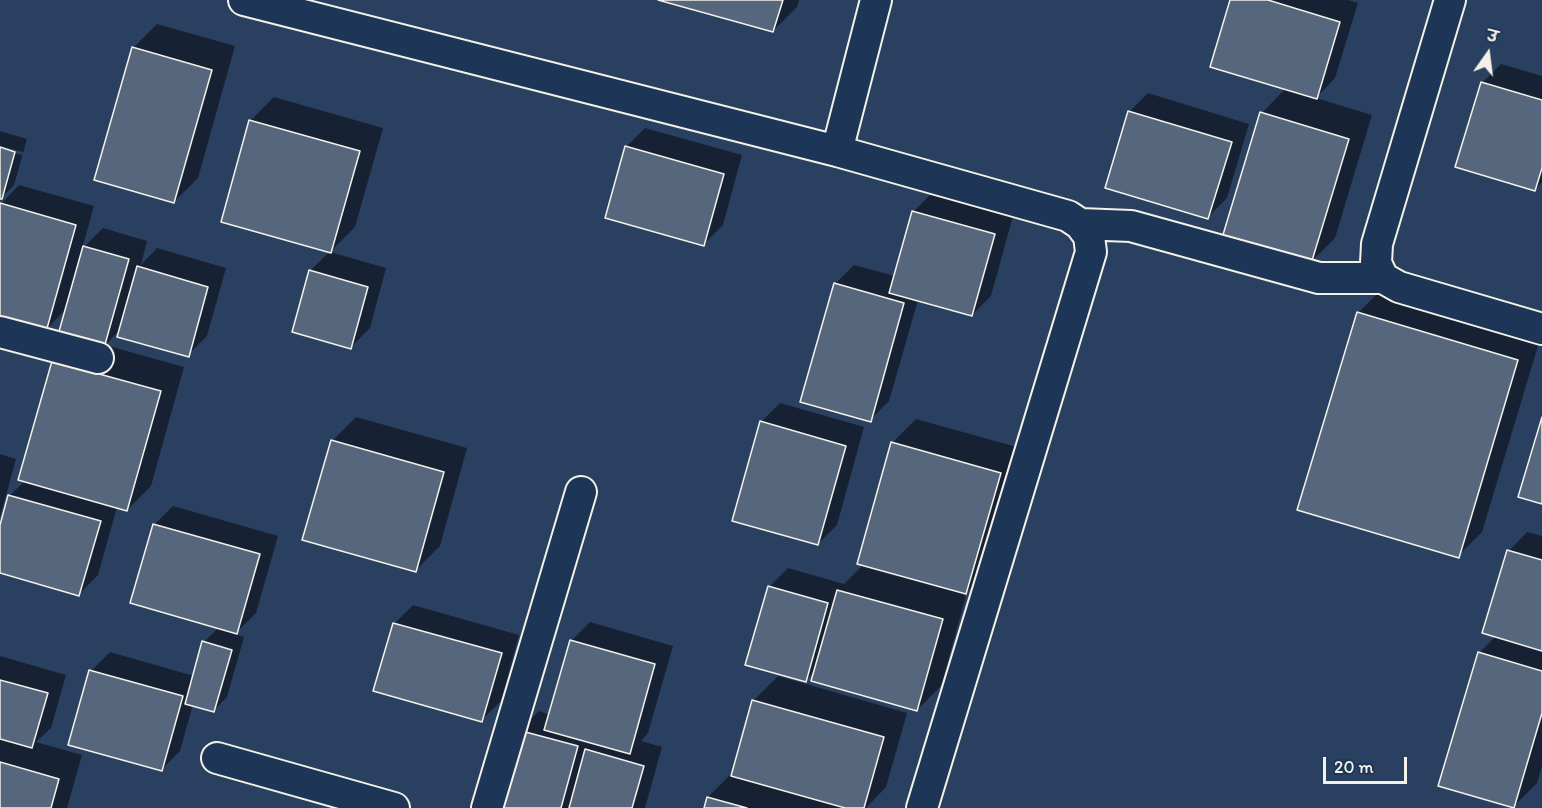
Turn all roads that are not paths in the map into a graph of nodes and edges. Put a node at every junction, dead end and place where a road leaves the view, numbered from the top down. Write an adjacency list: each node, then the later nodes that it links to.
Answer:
1 (244, 0): 4 (street)
2 (876, 0): 4 (street)
3 (1450, 0): 6 (street)
4 (837, 151): 5 (street)
5 (1080, 224): 6 (street); 14 (street)
6 (1383, 278): 7 (street)
7 (1542, 329)
8 (0, 332): 9 (street)
9 (98, 358)
10 (581, 492): 13 (street)
11 (217, 758): 12 (street)
12 (394, 808)
13 (487, 808)
14 (922, 808)

